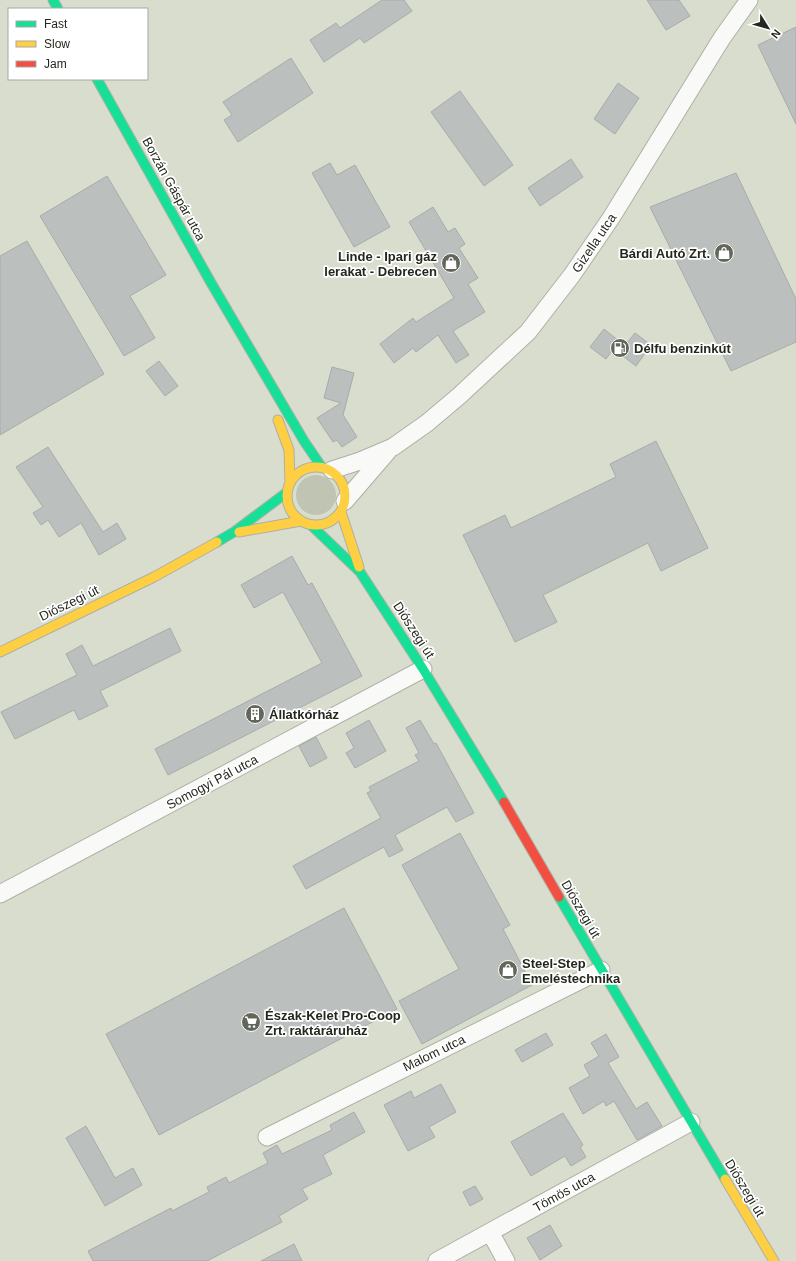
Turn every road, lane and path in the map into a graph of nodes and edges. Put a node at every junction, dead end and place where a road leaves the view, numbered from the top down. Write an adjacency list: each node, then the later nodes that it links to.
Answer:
1 (749, 0): 6 (street, Gizella utca)
2 (98, 80): 3 (main road, Borzán Gáspár utca)
3 (230, 312): 4 (main road, Borzán Gáspár utca); 7 (main road, Borzán Gáspár utca)
4 (268, 399)
5 (275, 413): 8 (main road)
6 (392, 447): 7 (street, Gizella utca); 10 (street, Gizella utca)
7 (326, 468): 8 (main road); 10 (main road)
8 (290, 482): 9 (main road)
9 (286, 493): 11 (main road); 13 (main road, Diószegi út)
10 (343, 507): 12 (main road); 14 (main road, Diószegi út)
11 (301, 521): 12 (main road); 13 (main road, Diószegi út)
12 (311, 525): 14 (main road, Diószegi út)
13 (234, 532): 15 (main road, Diószegi út)
14 (360, 572): 16 (main road, Diószegi út)
15 (0, 652)
16 (423, 669): 17 (street, Somogyi Pál utca); 18 (main road, Diószegi út)
17 (0, 894)
18 (601, 970): 19 (main road, Diószegi út); 20 (street, Malom utca)
19 (691, 1122): 21 (street, Tömös utca); 24 (main road, Diószegi út)
20 (267, 1136)
21 (490, 1232): 22 (street, Tömös utca); 23 (street)
22 (438, 1261)
23 (506, 1261)
24 (774, 1261)

